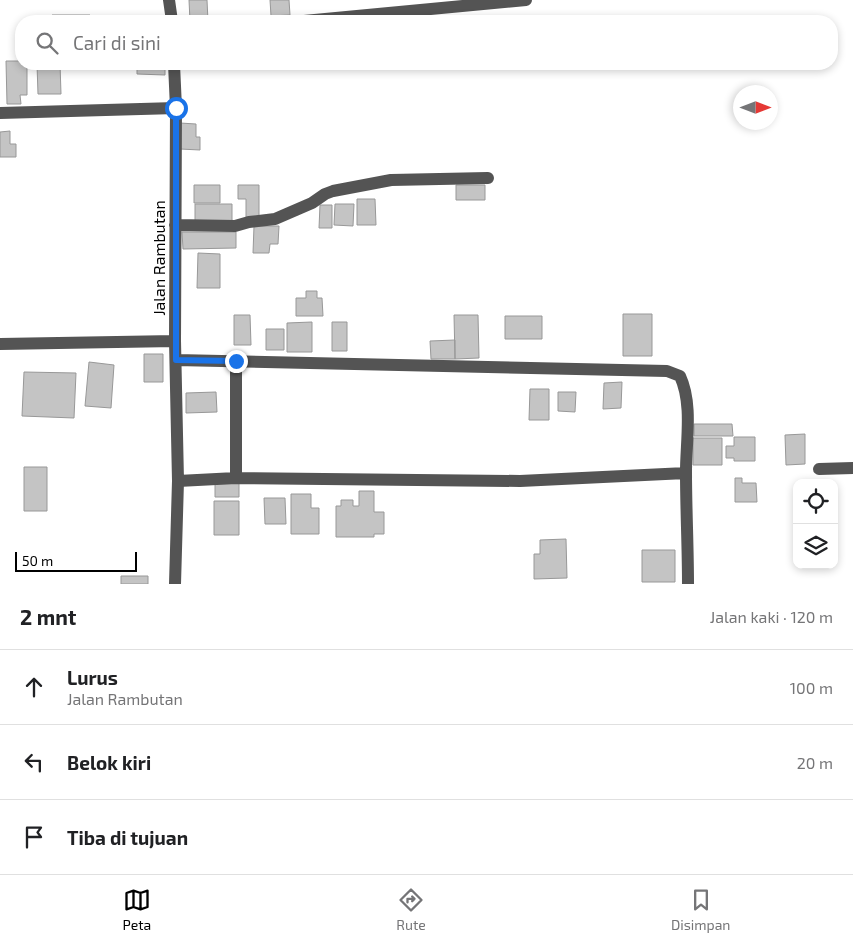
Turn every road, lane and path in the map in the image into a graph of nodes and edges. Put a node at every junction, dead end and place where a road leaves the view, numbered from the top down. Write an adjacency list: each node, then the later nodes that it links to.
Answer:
1 (169, 0): 4 (street)
2 (525, 0): 3 (street)
3 (479, 2): 5 (street)
4 (171, 15)
5 (359, 15)
6 (174, 70): 7 (street, Jalan Rambutan)
7 (176, 108): 8 (street); 10 (street, Jalan Rambutan)
8 (0, 113)
9 (488, 178): 10 (street)
10 (175, 225): 11 (street, Jalan Rambutan)
11 (175, 341): 12 (street); 13 (street, Jalan Rambutan)
12 (0, 344)
13 (176, 360): 14 (street); 19 (street, Jalan Rambutan)
14 (236, 361): 17 (street); 18 (street)
15 (853, 468): 16 (street)
16 (819, 469)
17 (686, 473): 18 (street); 21 (street)
18 (236, 478): 19 (street)
19 (178, 482): 20 (street, Jalan Rambutan)
20 (175, 584)
21 (688, 584)

